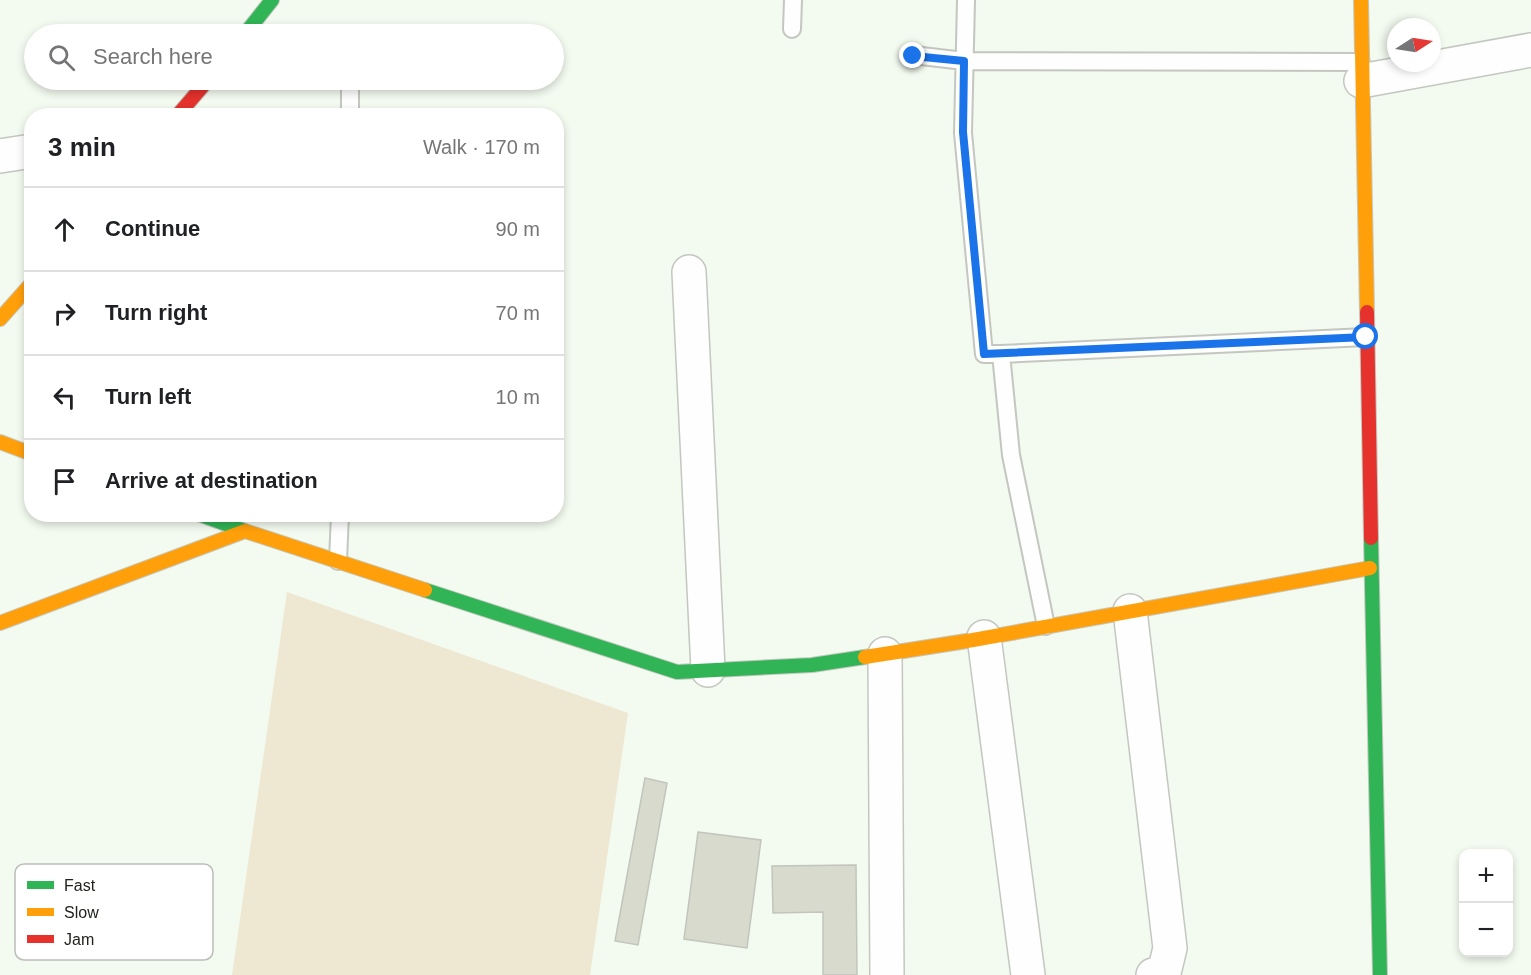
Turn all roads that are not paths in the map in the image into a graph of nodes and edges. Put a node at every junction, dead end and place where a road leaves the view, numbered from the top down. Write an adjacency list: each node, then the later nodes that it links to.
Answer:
1 (272, 0): 5 (main road)
2 (793, 0): 6 (lane)
3 (966, 0): 9 (lane)
4 (1361, 0): 10 (main road)
5 (253, 24)
6 (792, 29)
7 (1531, 50): 10 (street)
8 (913, 56): 9 (lane)
9 (964, 61): 10 (lane); 21 (lane)
10 (1361, 72): 20 (main road)
11 (199, 90): 13 (main road)
12 (350, 90): 14 (lane)
13 (184, 108)
14 (350, 108)
15 (24, 152): 16 (street)
16 (0, 156)
17 (689, 273): 34 (street)
18 (24, 292): 19 (main road)
19 (0, 319)
20 (1366, 337): 21 (lane); 28 (main road)
21 (1001, 354): 31 (lane)
22 (0, 442): 23 (main road)
23 (24, 451)
24 (220, 522): 26 (main road)
25 (340, 522): 27 (lane)
26 (245, 531): 27 (main road); 30 (main road)
27 (338, 561): 34 (main road)
28 (1370, 568): 29 (main road); 38 (main road)
29 (1131, 611): 31 (main road); 37 (street)
30 (0, 622)
31 (1046, 626): 32 (main road)
32 (984, 637): 33 (main road); 36 (street)
33 (885, 654): 34 (main road); 35 (street)
34 (708, 670)
35 (887, 975)
36 (1028, 975)
37 (1154, 975)
38 (1380, 975)

